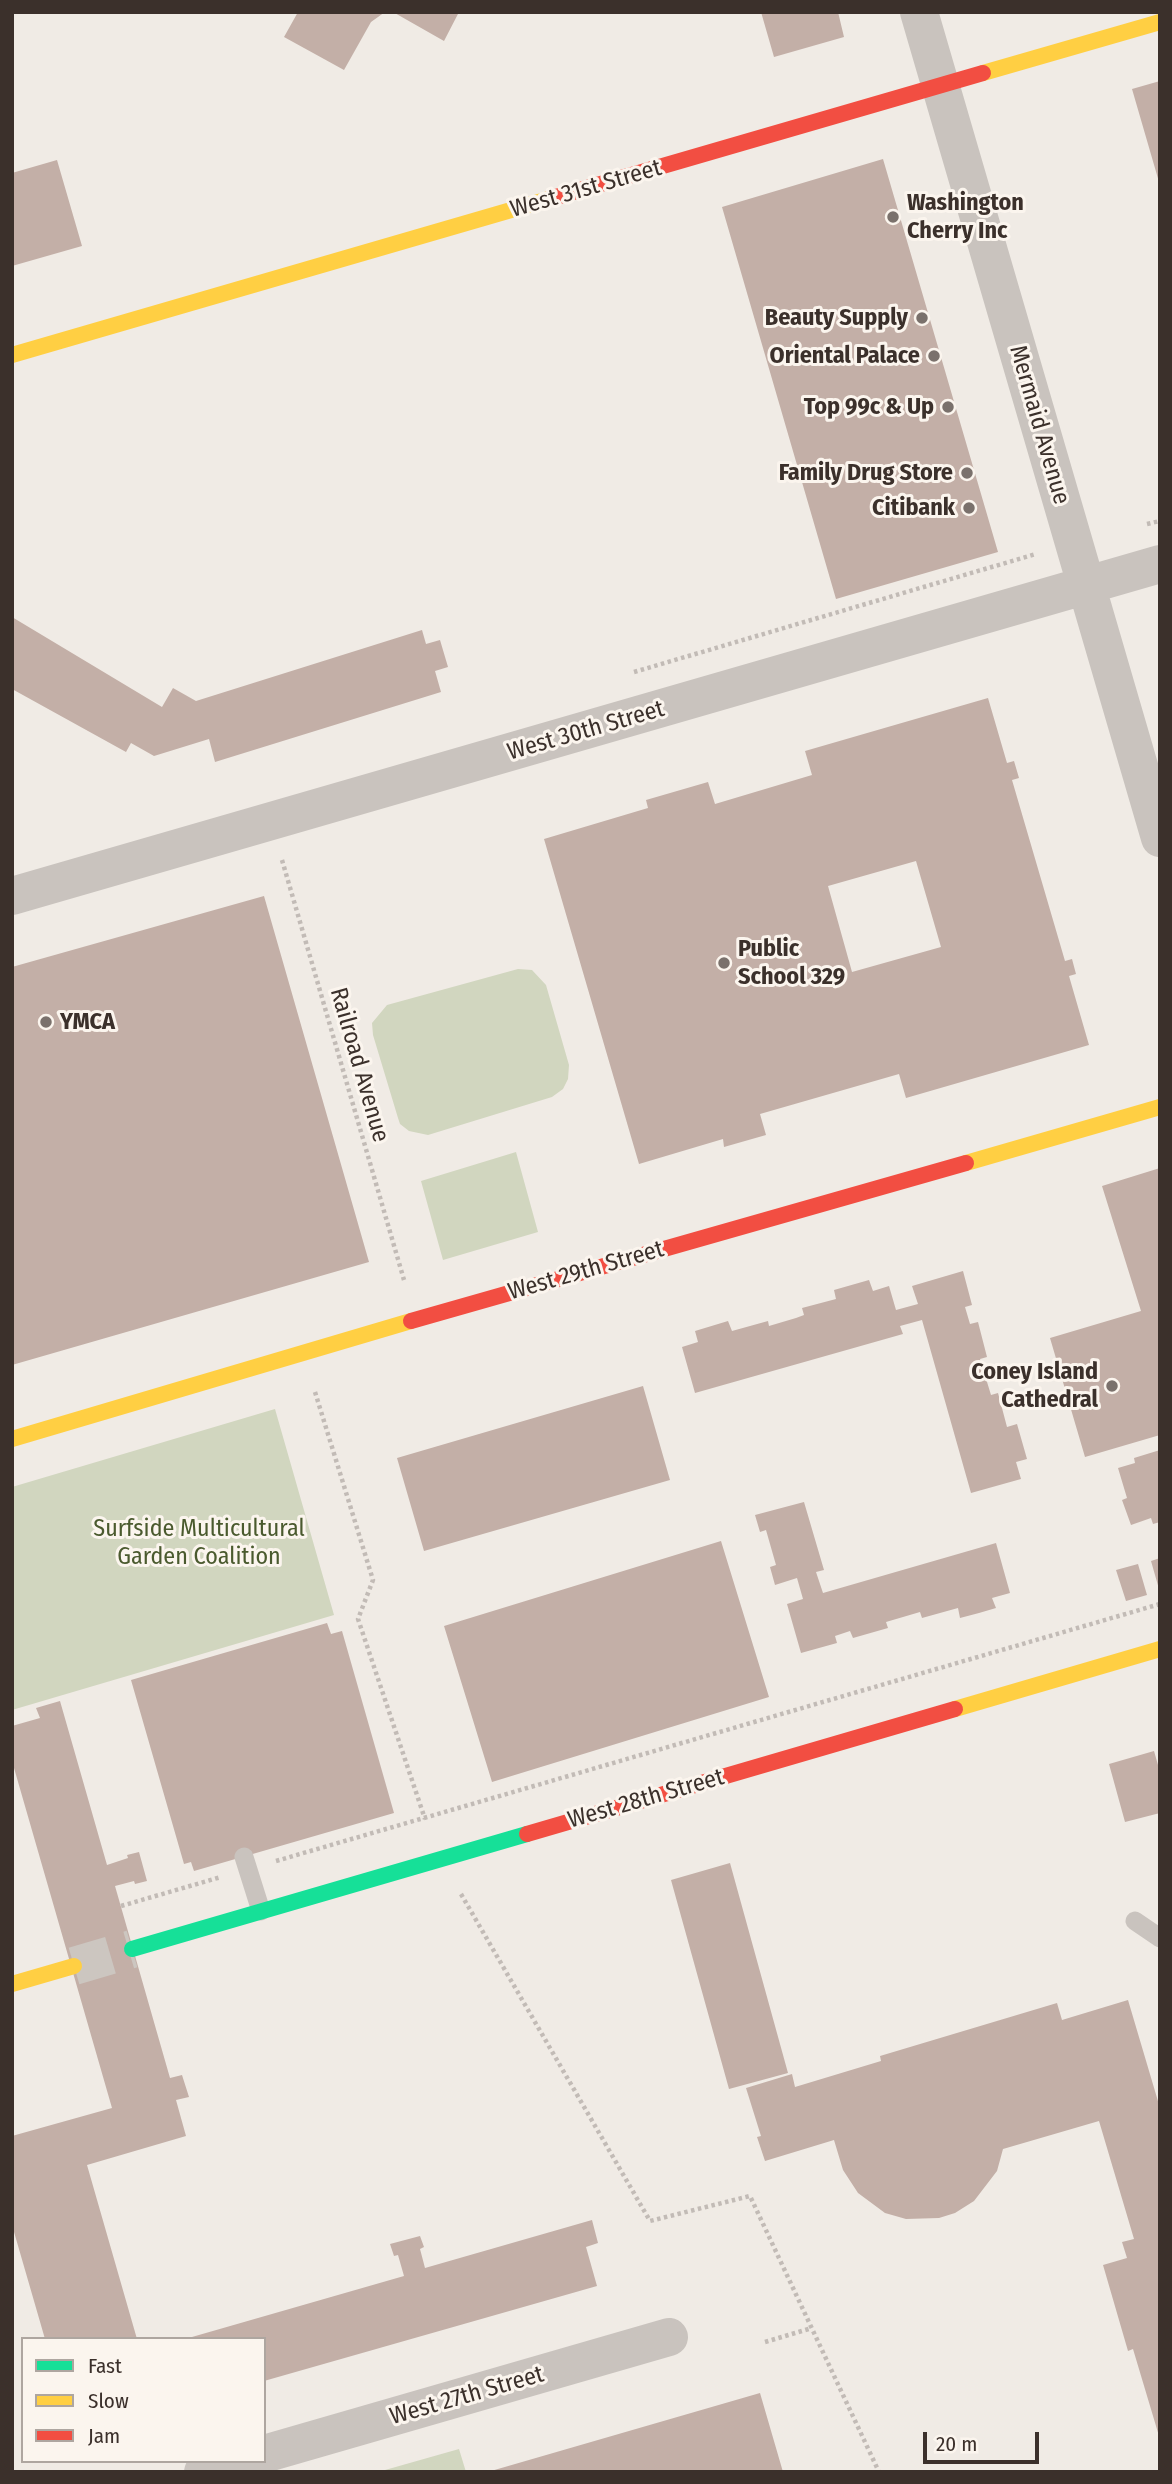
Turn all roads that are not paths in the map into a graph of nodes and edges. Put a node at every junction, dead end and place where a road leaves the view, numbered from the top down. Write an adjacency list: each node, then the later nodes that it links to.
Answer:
1 (919, 12): 3 (street, Mermaid Avenue)
2 (1160, 22): 3 (street, West 31st Street)
3 (940, 86): 4 (street, West 31st Street); 6 (street, Mermaid Avenue)
4 (12, 355)
5 (1160, 564): 6 (street, West 30th Street)
6 (1086, 585): 7 (street, Mermaid Avenue); 8 (street, West 30th Street)
7 (1160, 838)
8 (12, 896)
9 (1160, 1107): 10 (street, West 29th Street)
10 (12, 1438)
11 (1160, 1649): 13 (street, West 28th Street)
12 (246, 1863): 13 (lane)
13 (261, 1911): 16 (street, West 28th Street)
14 (1135, 1921): 15 (lane)
15 (1160, 1938)
16 (132, 1949)
17 (74, 1966): 18 (street)
18 (12, 1984)
19 (669, 2337): 20 (street, West 27th Street)
20 (266, 2453)
21 (233, 2463): 22 (street)
22 (203, 2472)

